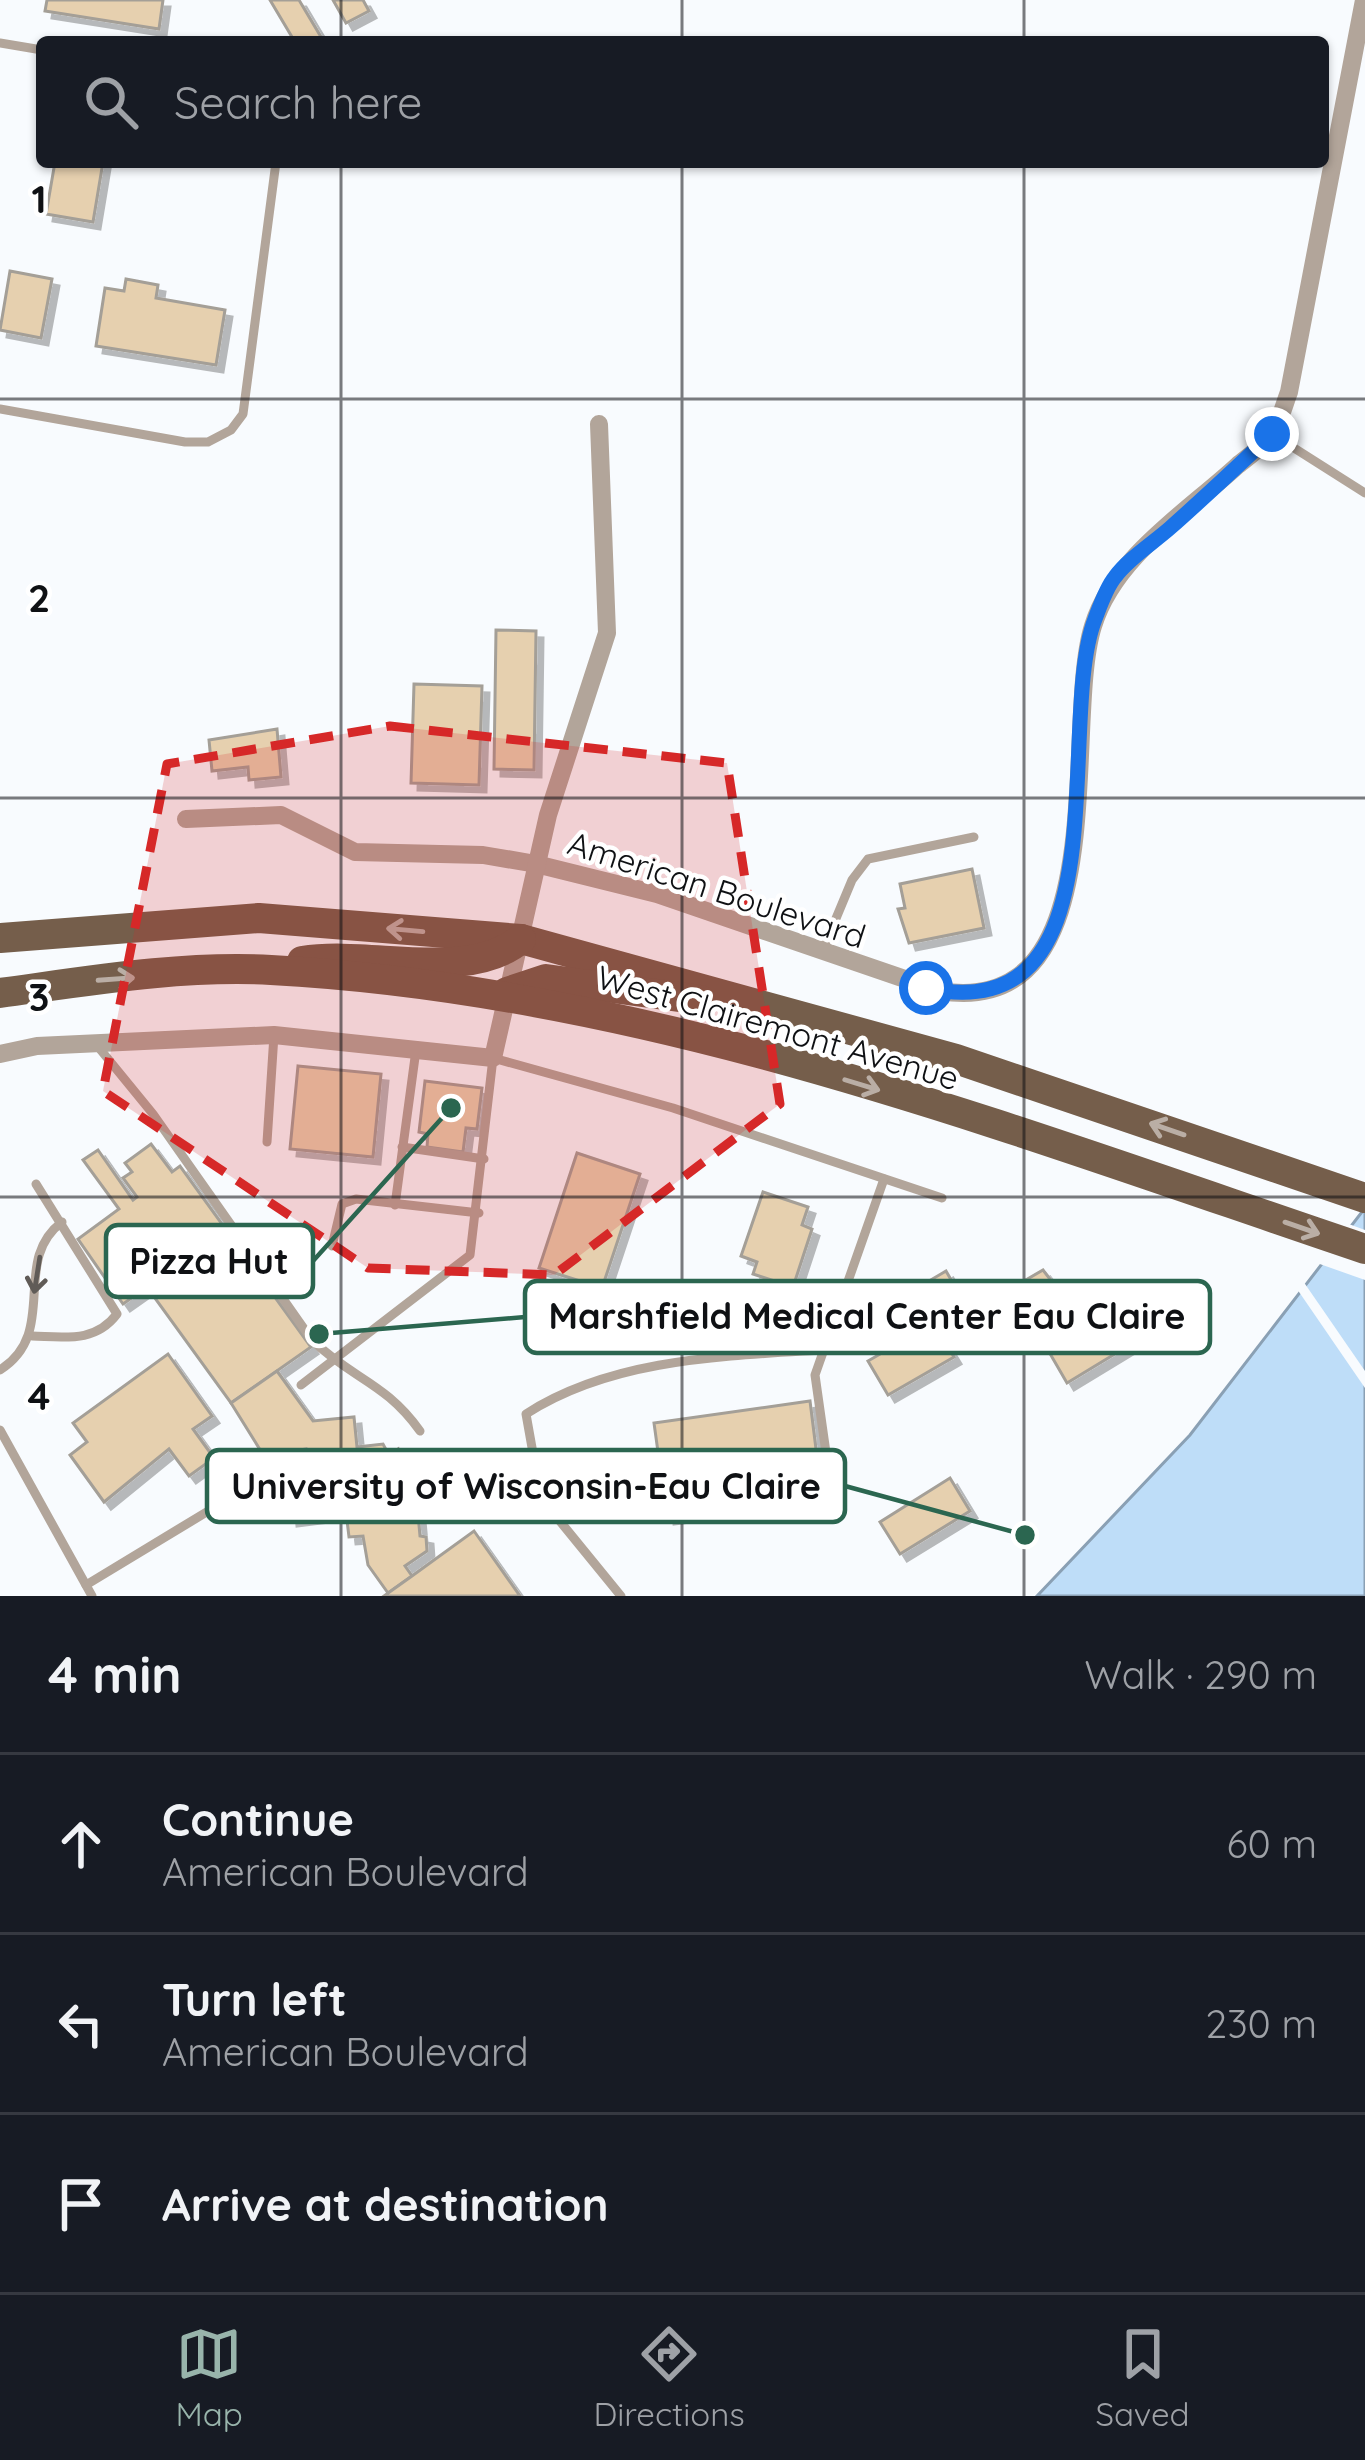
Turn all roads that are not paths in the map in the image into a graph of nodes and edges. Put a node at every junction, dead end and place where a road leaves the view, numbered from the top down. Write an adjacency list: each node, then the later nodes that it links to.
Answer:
1 (1364, 0): 7 (street, American Boulevard)
2 (0, 43): 3 (lane)
3 (36, 49)
4 (275, 168): 5 (lane)
5 (0, 409)
6 (599, 424): 11 (street)
7 (1272, 434): 8 (lane); 14 (street, American Boulevard)
8 (1365, 493)
9 (186, 819): 11 (street, American Boulevard)
10 (974, 837): 14 (lane)
11 (536, 864): 13 (street); 14 (street, American Boulevard)
12 (0, 938): 13 (main road, West Clairemont Avenue, one-way to 12)
13 (521, 939): 15 (main road); 17 (street); 18 (main road, West Clairemont Avenue)
14 (822, 952)
15 (267, 970): 16 (main road, West Clairemont Avenue, one-way to 15); 17 (main road, West Clairemont Avenue)
16 (0, 993)
17 (505, 994): 18 (main road); 23 (street); 35 (main road, West Clairemont Avenue, one-way to 35)
18 (779, 1008): 30 (main road, West Clairemont Avenue, one-way to 18)
19 (274, 1035): 20 (street); 21 (street); 24 (lane)
20 (95, 1043): 22 (street); 38 (lane)
21 (416, 1050): 23 (street); 25 (lane)
22 (0, 1054)
23 (493, 1058): 26 (lane); 27 (lane)
24 (267, 1142)
25 (402, 1147): 26 (lane); 31 (lane)
26 (484, 1159): 32 (lane)
27 (884, 1179): 29 (lane); 37 (lane)
28 (36, 1184): 33 (lane)
29 (942, 1198)
30 (1365, 1198)
31 (395, 1205): 32 (lane); 34 (lane)
32 (478, 1214): 38 (lane)
33 (62, 1222): 36 (lane, one-way to 36); 36 (lane)
34 (332, 1246)
35 (1365, 1250)
36 (32, 1336): 39 (lane)
37 (822, 1351): 43 (lane); 46 (lane)
38 (331, 1358): 40 (lane); 42 (lane)
39 (0, 1370)
40 (301, 1384)
41 (0, 1430): 45 (lane)
42 (420, 1431)
43 (831, 1488)
44 (238, 1493): 45 (lane)
45 (89, 1591)
46 (621, 1596)

